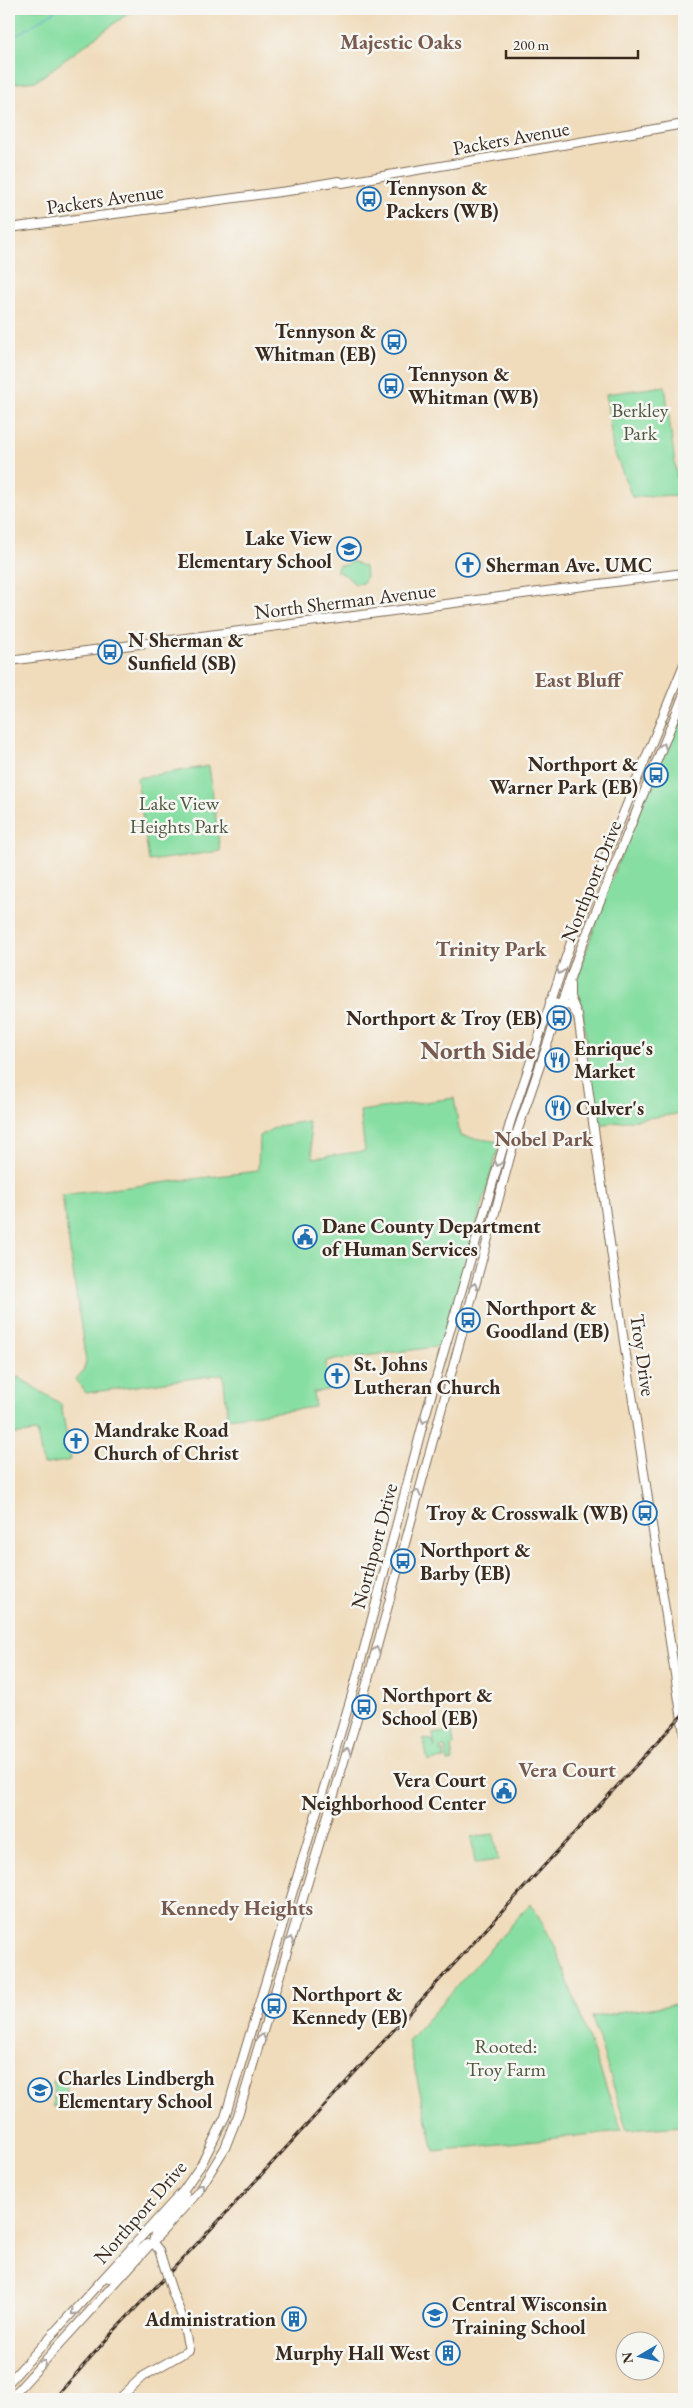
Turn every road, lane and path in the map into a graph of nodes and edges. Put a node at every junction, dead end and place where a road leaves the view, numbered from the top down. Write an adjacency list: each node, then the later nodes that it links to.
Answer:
1 (684, 124): 2 (main road, Packers Avenue)
2 (9, 228)
3 (684, 573): 4 (main road, North Sherman Avenue)
4 (9, 661)
5 (684, 664): 10 (main road, Northport Drive, one-way to 10)
6 (684, 694): 8 (main road, Northport Drive, one-way to 6)
7 (595, 898): 8 (main road)
8 (584, 940): 9 (main road, Northport Drive)
9 (577, 958): 11 (main road, Northport Drive); 12 (main road, Troy Drive)
10 (550, 1001): 11 (main road); 13 (main road, Northport Drive)
11 (560, 1003): 12 (main road); 14 (main road, Northport Drive)
12 (578, 1016): 15 (main road, Troy Drive)
13 (529, 1066): 14 (main road); 16 (main road, Northport Drive, one-way to 16)
14 (520, 1121): 17 (main road, Northport Drive, one-way to 14)
15 (684, 1733)
16 (192, 2180): 17 (main road); 18 (main road, Northport Drive)
17 (153, 2243): 18 (main road); 20 (main road, Northport Drive, one-way to 17); 21 (main road, bridge)
18 (91, 2293): 19 (main road, Northport Drive, one-way to 19)
19 (9, 2382)
20 (10, 2399)
21 (119, 2399)

